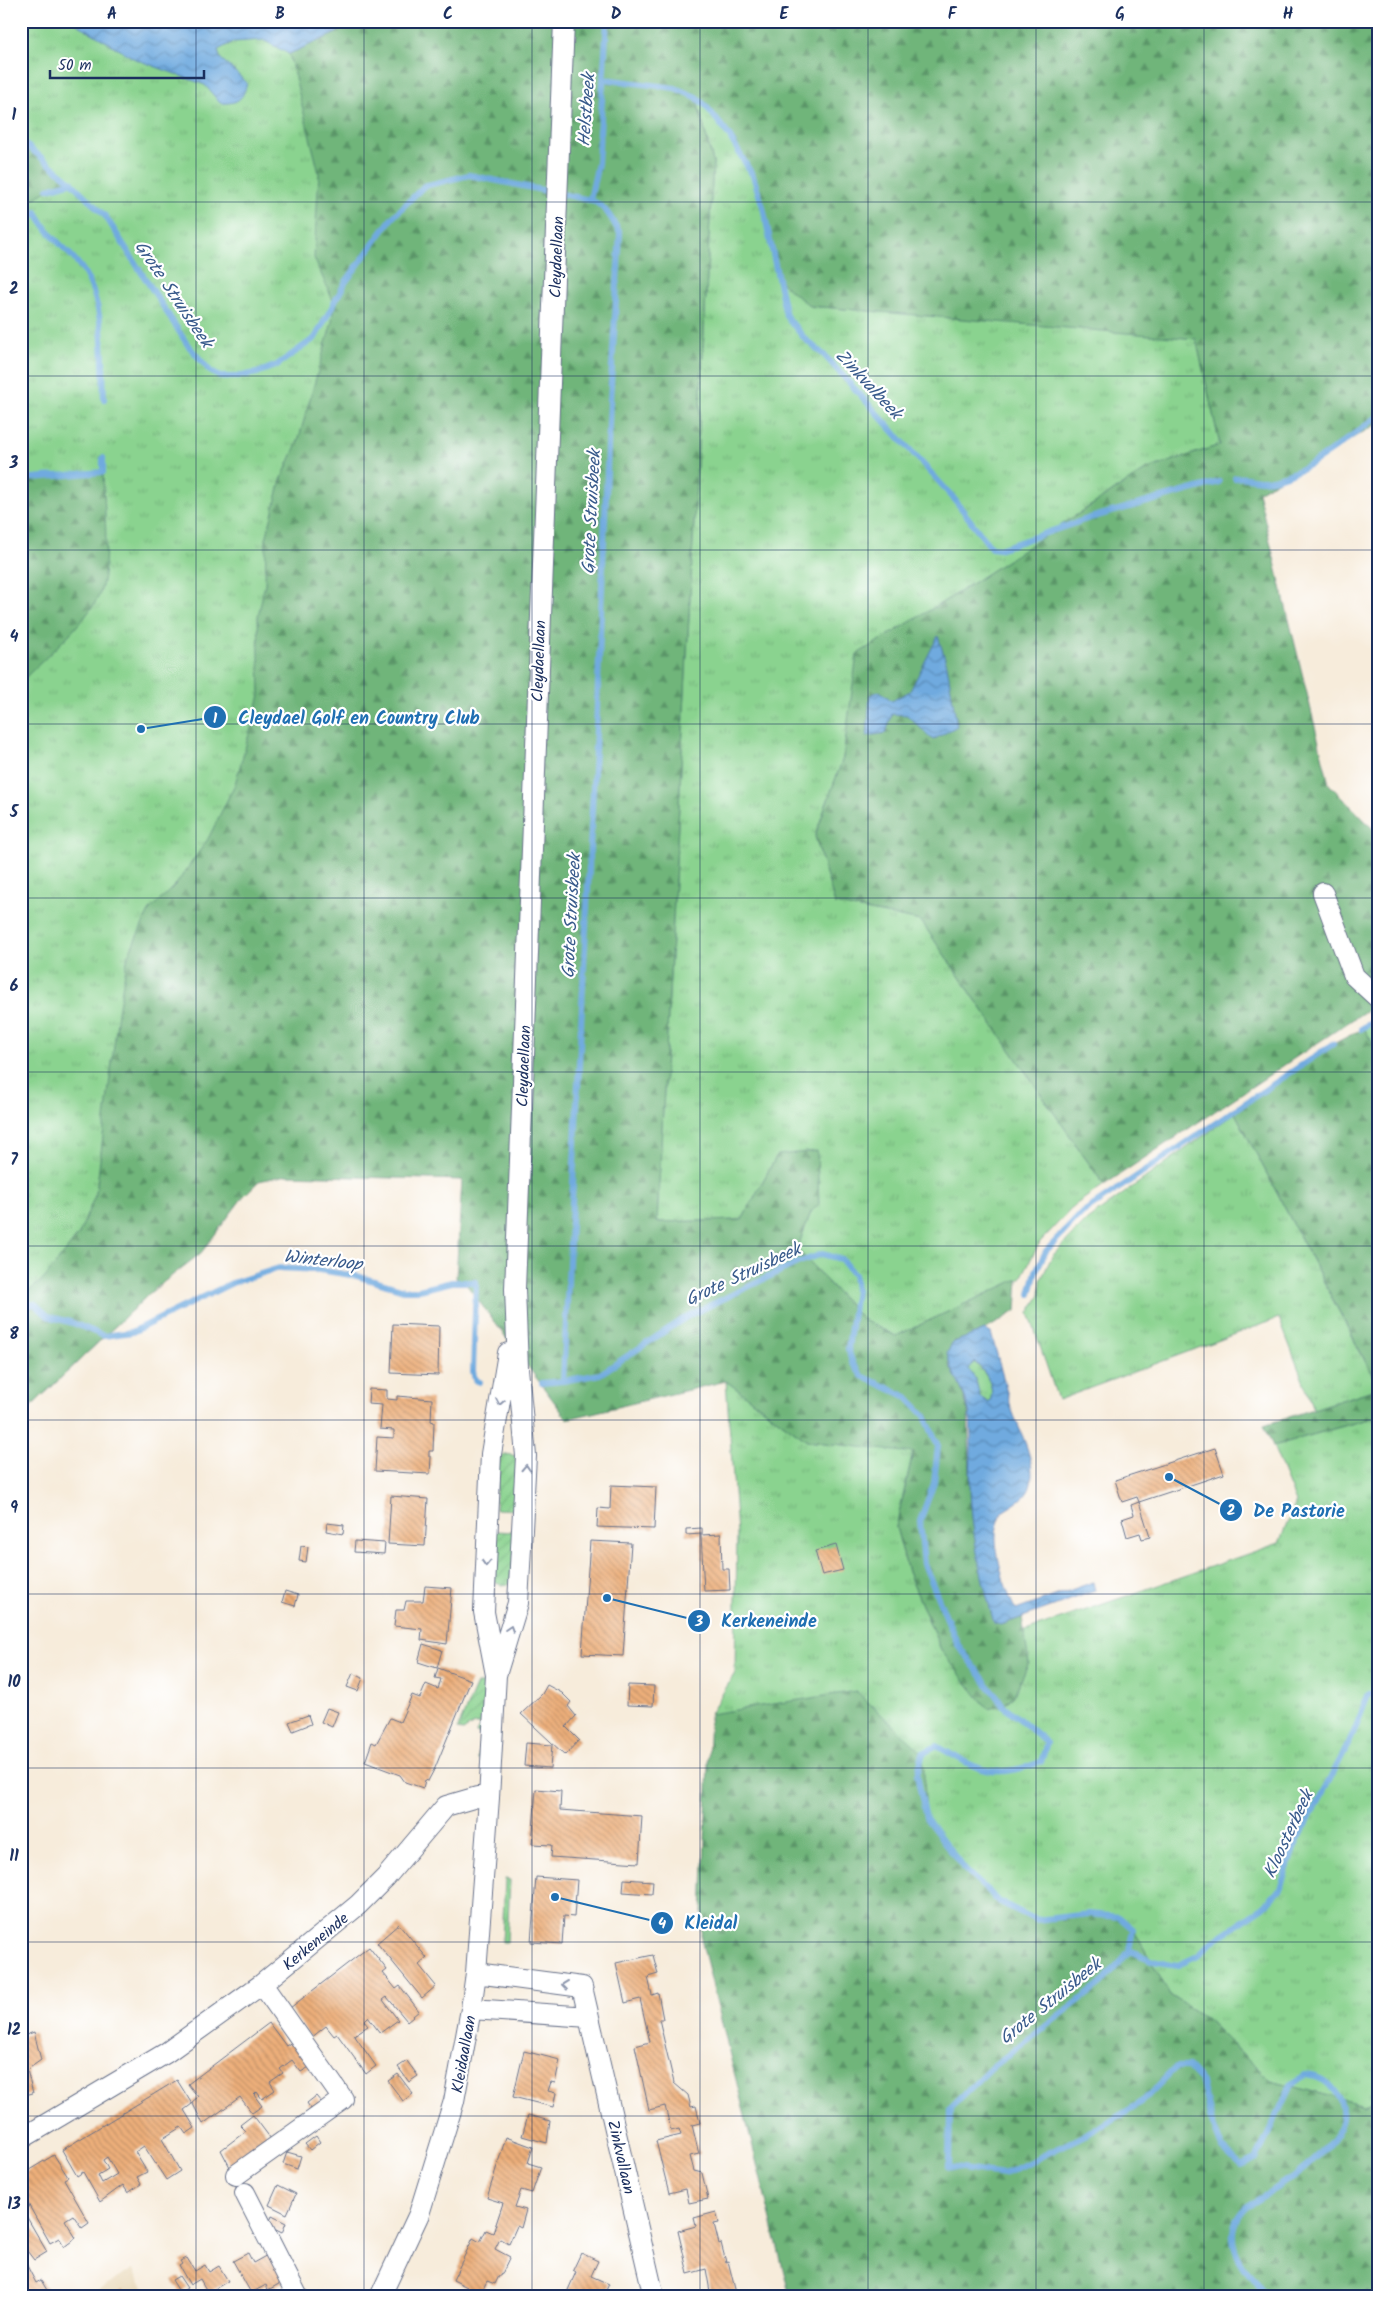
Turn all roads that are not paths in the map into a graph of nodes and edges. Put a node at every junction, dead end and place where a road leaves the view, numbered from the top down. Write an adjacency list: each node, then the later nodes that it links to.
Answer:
1 (564, 21): 4 (street, Cleydaellaan)
2 (1323, 893): 3 (street)
3 (1379, 999)
4 (515, 1301): 5 (street, one-way to 5); 5 (street, one-way to 4)
5 (496, 1675): 6 (street)
6 (489, 1798): 7 (street, Kleidaallaan); 8 (street, Kerkeneinde)
7 (476, 1973): 9 (street, Kleidaallaan); 10 (street, Zinkvallaan, one-way to 7)
8 (262, 1984): 11 (street, Kerkeneinde); 13 (street)
9 (471, 2009): 10 (street); 14 (street, Kleidaallaan)
10 (589, 2017): 12 (street, Zinkvallaan)
11 (21, 2139)
12 (649, 2292)
13 (298, 2297)
14 (380, 2297)

